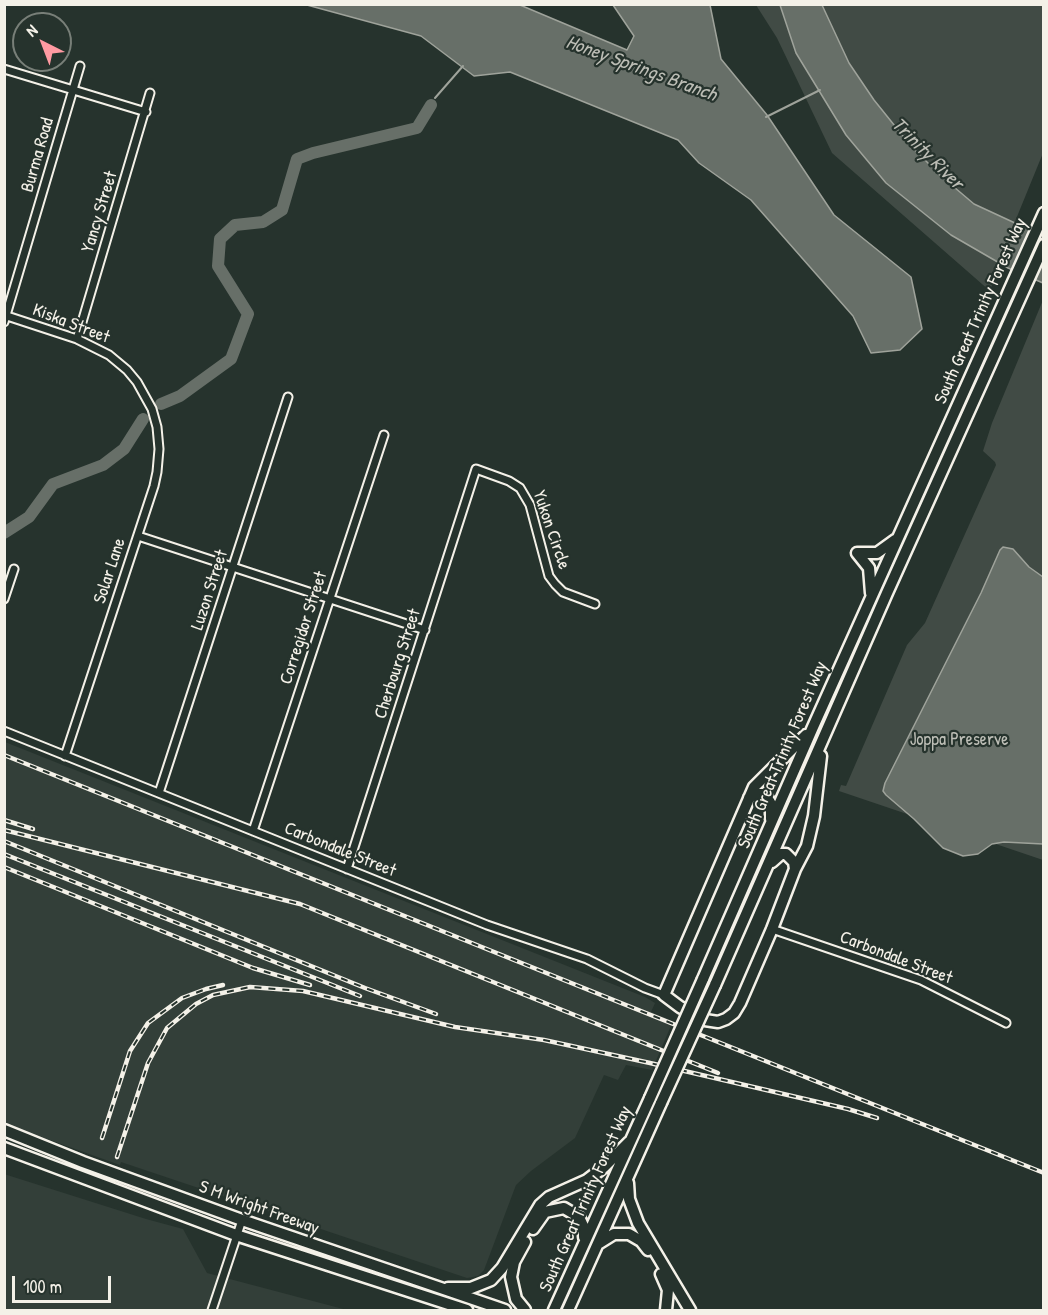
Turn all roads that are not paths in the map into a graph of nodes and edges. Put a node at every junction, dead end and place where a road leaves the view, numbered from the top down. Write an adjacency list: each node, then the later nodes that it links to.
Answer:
1 (80, 66): 3 (street, Burma Road)
2 (4, 69): 3 (street)
3 (72, 90): 5 (street); 8 (street, Burma Road)
4 (150, 93): 5 (street, Yancy Street)
5 (146, 112): 9 (street, Yancy Street)
6 (1044, 213): 15 (main road, South Great Trinity Forest Way)
7 (1044, 244): 23 (main road, South Great Trinity Forest Way)
8 (5, 318): 9 (street, Kiska Street)
9 (77, 339): 10 (street, Kiska Street)
10 (145, 394): 14 (street, Solar Lane)
11 (288, 397): 17 (street, Luzon Street)
12 (384, 435): 21 (street, Corregidor Street)
13 (476, 469): 22 (street, Yukon Circle); 24 (street, Cherbourg Street)
14 (138, 536): 17 (street); 28 (street, Solar Lane)
15 (897, 538): 16 (main road, South Great Trinity Forest Way); 19 (main road)
16 (884, 567): 19 (main road, South Great Trinity Forest Way); 23 (main road)
17 (233, 568): 21 (street); 29 (street, Luzon Street)
18 (14, 569): 20 (street)
19 (871, 595): 25 (main road, South Great Trinity Forest Way)
20 (4, 599)
21 (329, 599): 24 (street); 32 (street, Corregidor Street)
22 (595, 604)
23 (877, 616): 27 (main road, South Great Trinity Forest Way)
24 (425, 630): 35 (street, Cherbourg Street)
25 (813, 727): 30 (main road); 31 (main road, South Great Trinity Forest Way)
26 (4, 731): 28 (street, Carbondale Street)
27 (823, 741): 33 (main road, South Great Trinity Forest Way); 34 (main road)
28 (65, 756): 29 (street, Carbondale Street)
29 (159, 793): 32 (street, Carbondale Street)
30 (748, 798): 31 (main road); 37 (main road)
31 (771, 825): 40 (main road, South Great Trinity Forest Way, bridge)
32 (253, 831): 35 (street, Carbondale Street)
33 (769, 864): 34 (main road); 42 (main road, South Great Trinity Forest Way, bridge)
34 (795, 868): 36 (main road)
35 (347, 869): 37 (street, Carbondale Street)
36 (772, 929): 37 (main road); 38 (street, Carbondale Street)
37 (664, 995)
38 (1006, 1023)
39 (4, 1130): 43 (main road, S M Wright Freeway)
40 (629, 1142): 45 (main road, South Great Trinity Forest Way); 47 (main road)
41 (4, 1148): 44 (main road, S M Wright Freeway)
42 (628, 1178): 46 (main road, South Great Trinity Forest Way); 55 (main road)
43 (242, 1220): 44 (street); 47 (main road, S M Wright Freeway)
44 (236, 1235): 48 (main road, S M Wright Freeway); 49 (street)
45 (584, 1242): 51 (main road); 52 (main road, South Great Trinity Forest Way)
46 (598, 1244): 53 (main road, South Great Trinity Forest Way); 54 (main road)
47 (437, 1287): 50 (main road, S M Wright Freeway)
48 (462, 1309)
49 (212, 1311)
50 (505, 1311)
51 (525, 1311)
52 (554, 1311)
53 (568, 1311)
54 (666, 1311)
55 (690, 1311)

